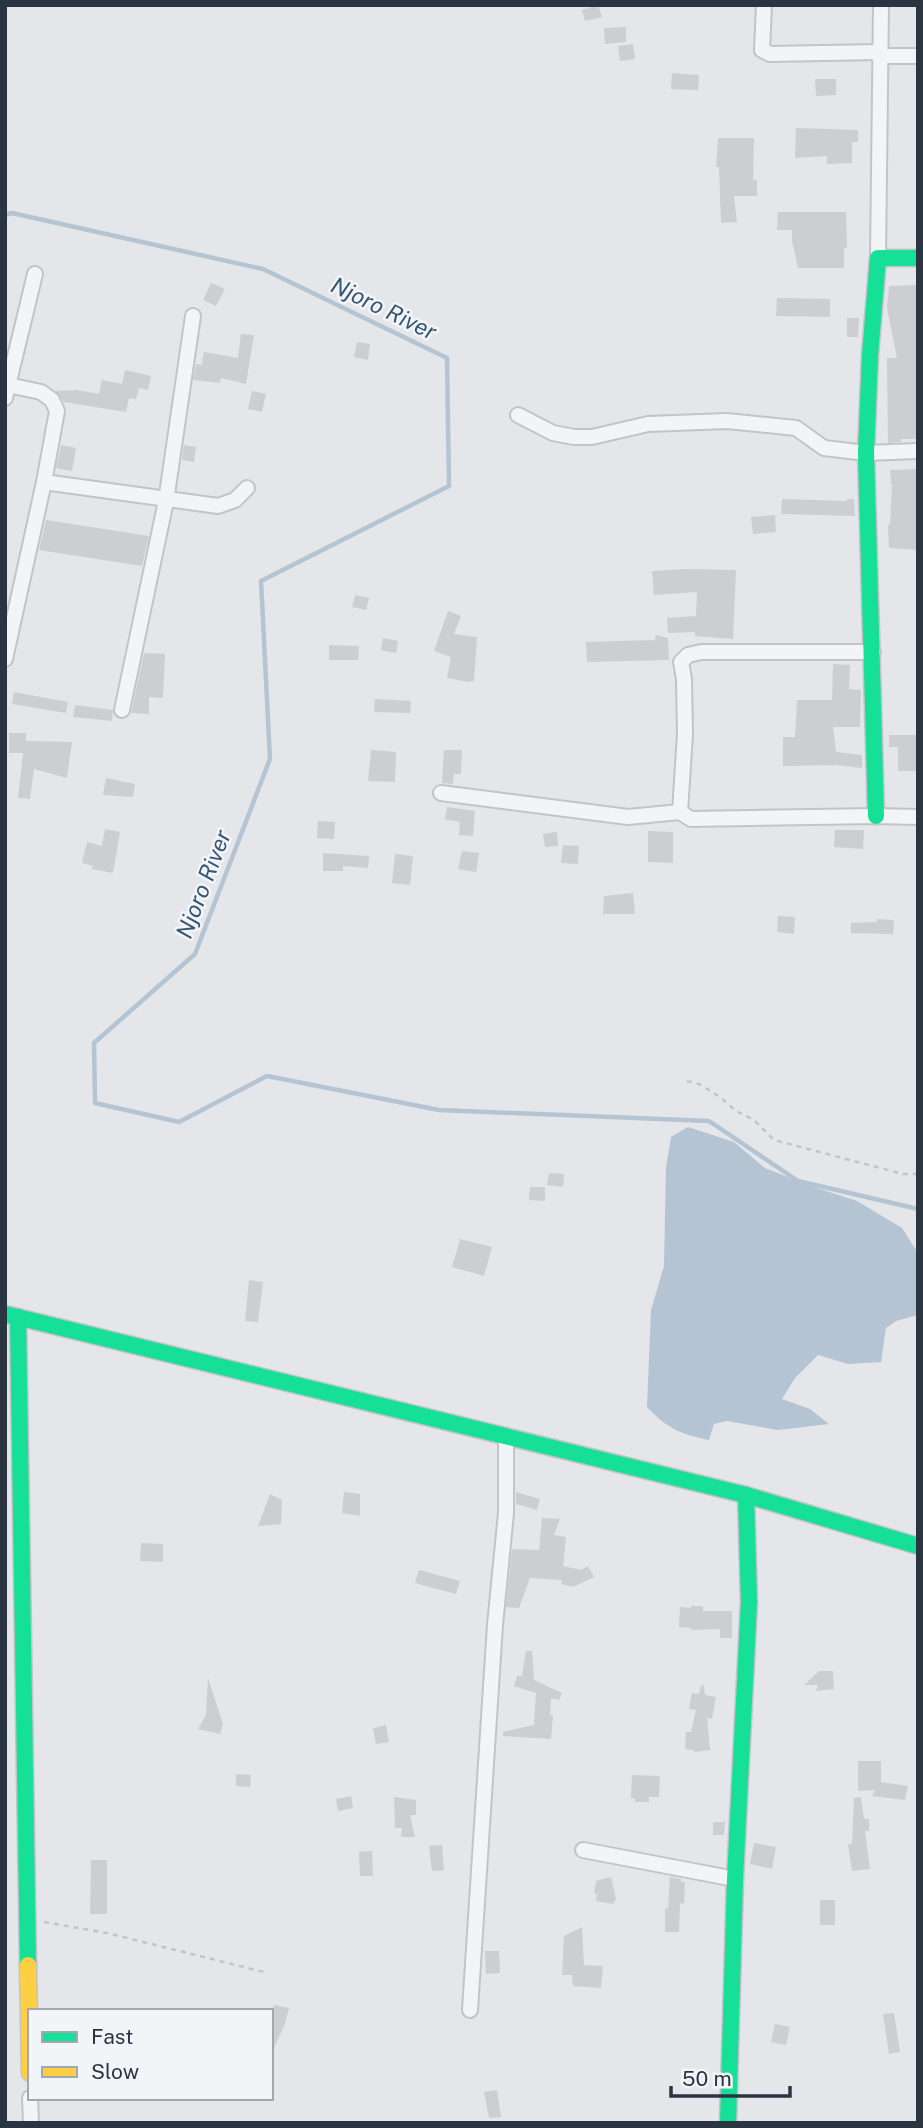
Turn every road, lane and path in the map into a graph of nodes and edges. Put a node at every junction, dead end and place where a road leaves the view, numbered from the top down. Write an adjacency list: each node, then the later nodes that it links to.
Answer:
1 (764, 5): 3 (street)
2 (881, 5): 3 (street)
3 (880, 54): 4 (street); 5 (street)
4 (918, 56)
5 (878, 258): 6 (street); 12 (street)
6 (918, 258)
7 (35, 274): 9 (street)
8 (193, 316): 15 (street)
9 (7, 392): 13 (street)
10 (518, 415): 12 (street)
11 (918, 451): 12 (street)
12 (866, 453): 16 (street)
13 (44, 482): 15 (street); 17 (street)
14 (247, 488): 15 (street)
15 (166, 501): 18 (street)
16 (873, 652): 20 (street); 21 (street)
17 (5, 659)
18 (122, 709)
19 (441, 793): 20 (street)
20 (680, 812): 21 (street)
21 (876, 816): 22 (street)
22 (918, 817)
23 (687, 1081): 24 (path)
24 (918, 1174)
25 (12, 1315): 26 (street); 31 (street)
26 (506, 1436): 27 (street); 34 (street)
27 (746, 1494): 28 (street); 30 (street)
28 (918, 1546)
29 (583, 1850): 30 (street)
30 (735, 1879): 37 (street)
31 (27, 1919): 32 (path); 33 (street)
32 (264, 1972)
33 (29, 2009)
34 (470, 2010)
35 (30, 2100): 36 (street)
36 (31, 2123)
37 (728, 2123)

